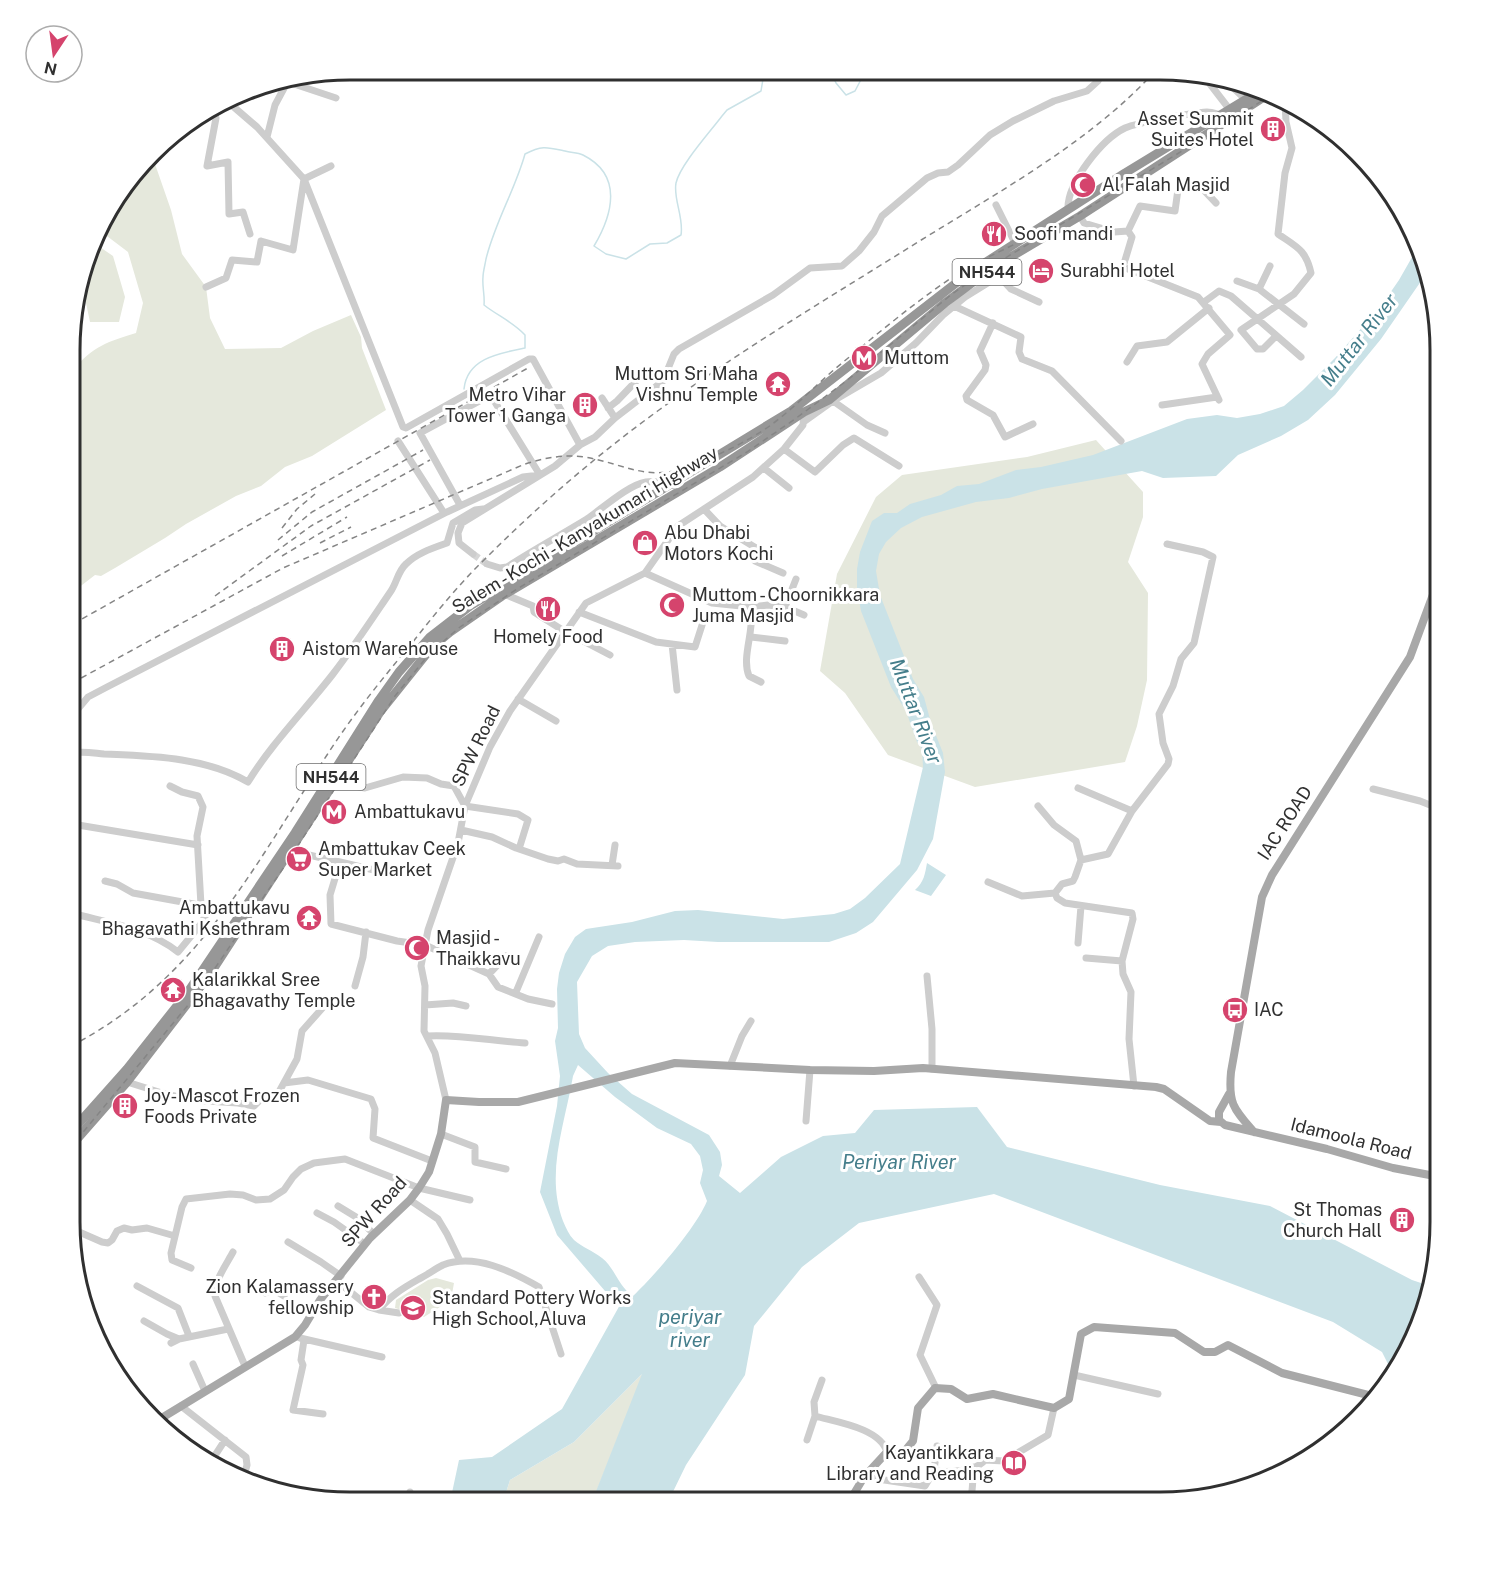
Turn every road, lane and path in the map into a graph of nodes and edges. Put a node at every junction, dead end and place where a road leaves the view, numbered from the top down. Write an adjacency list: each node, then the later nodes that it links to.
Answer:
1 (1098, 80): 49 (street)
2 (1210, 84): 11 (street)
3 (299, 85): 7 (street)
4 (285, 88): 15 (street)
5 (1236, 91): 9 (street)
6 (1252, 96): 9 (highway, Salem - Kochi - Kanyakumari Highway / NH544)
7 (336, 98)
8 (1261, 99): 22 (highway, Salem - Kochi - Kanyakumari Highway / NH544)
9 (1246, 100): 11 (highway, Salem - Kochi - Kanyakumari Highway / NH544)
10 (232, 106): 15 (street)
11 (1230, 110): 13 (highway, Salem - Kochi - Kanyakumari Highway / NH544)
12 (1285, 110): 35 (street)
13 (1221, 115): 18 (highway, Salem - Kochi - Kanyakumari Highway / NH544); 21 (street)
14 (215, 116): 25 (street)
15 (267, 137): 17 (street)
16 (331, 166): 17 (street)
17 (304, 179): 31 (street); 54 (street)
18 (1085, 199): 21 (highway, Salem - Kochi - Kanyakumari Highway / NH544); 22 (highway)
19 (1216, 203): 24 (street)
20 (996, 205): 26 (street)
21 (1068, 209): 26 (highway, Salem - Kochi - Kanyakumari Highway / NH544)
22 (1090, 209): 23 (highway, Salem - Kochi - Kanyakumari Highway / NH544)
23 (1080, 216): 24 (street); 28 (highway, Salem - Kochi - Kanyakumari Highway / NH544)
24 (1128, 231): 34 (street)
25 (250, 234)
26 (1015, 243): 59 (highway, Salem - Kochi - Kanyakumari Highway / NH544)
27 (1270, 266): 32 (street)
28 (992, 268): 29 (street); 48 (highway, Salem - Kochi - Kanyakumari Highway / NH544)
29 (999, 276): 33 (street); 36 (street, SPW Road)
30 (1237, 281): 32 (street)
31 (206, 287)
32 (1259, 290): 35 (street)
33 (1039, 303)
34 (1206, 305): 37 (street); 42 (street); 46 (street)
35 (1277, 305): 37 (street); 39 (street)
36 (954, 306): 38 (street); 45 (street, SPW Road)
37 (1258, 319): 40 (street); 40 (street)
38 (993, 323): 50 (street); 53 (street)
39 (1304, 324)
40 (1276, 336): 41 (street)
41 (1301, 357)
42 (1127, 362)
43 (640, 377): 47 (street)
44 (602, 398): 47 (street)
45 (833, 401): 48 (street, SPW Road); 51 (street)
46 (1162, 405)
47 (608, 408): 49 (street)
48 (804, 416): 55 (street, SPW Road); 61 (highway, Salem - Kochi - Kanyakumari Highway / NH544)
49 (615, 418): 54 (street)
50 (1034, 424)
51 (885, 433)
52 (398, 441): 65 (street)
53 (1121, 441)
54 (580, 445): 58 (street)
55 (784, 448): 56 (street); 57 (street, SPW Road)
56 (899, 466)
57 (764, 468): 60 (street); 64 (street, SPW Road)
58 (540, 475): 62 (street); 62 (street); 63 (street)
59 (671, 483): 61 (street); 68 (street); 143 (highway, Salem - Kochi - Kanyakumari Highway / NH544)
60 (789, 488)
61 (682, 489): 72 (highway, Salem - Kochi - Kanyakumari Highway / NH544)
62 (460, 505): 65 (street)
63 (491, 507): 67 (street); 89 (street)
64 (704, 509): 69 (street, SPW Road); 70 (street)
65 (444, 513): 87 (street)
66 (1167, 544): 97 (street)
67 (473, 554)
68 (487, 564)
69 (645, 573): 74 (street); 76 (street, SPW Road)
70 (783, 573)
71 (796, 579): 75 (street)
72 (504, 594): 79 (street); 90 (highway, Salem - Kochi - Kanyakumari Highway / NH544)
73 (1430, 603): 137 (main road, IAC ROAD)
74 (751, 607): 75 (street); 80 (street)
75 (785, 607): 77 (street)
76 (579, 612): 79 (street, SPW Road); 82 (street)
77 (804, 615)
78 (704, 619): 82 (street)
79 (564, 631): 83 (street); 86 (street, SPW Road)
80 (751, 637): 81 (street); 84 (street)
81 (785, 641)
82 (672, 644): 85 (street)
83 (610, 655)
84 (761, 682)
85 (677, 690)
86 (519, 699): 88 (street); 95 (street, SPW Road)
87 (80, 706)
88 (556, 721)
89 (80, 752)
90 (340, 774): 95 (street); 103 (highway, Salem - Kochi - Kanyakumari Highway / NH544)
91 (170, 786): 100 (street)
92 (1078, 788): 97 (street)
93 (1373, 789): 94 (street)
94 (1430, 805)
95 (465, 806): 99 (street, SPW Road); 102 (street)
96 (1038, 806): 104 (street)
97 (1132, 812): 104 (street)
98 (80, 825): 100 (street)
99 (461, 830): 102 (street); 116 (street, SPW Road)
100 (198, 845): 110 (street)
101 (615, 845): 102 (street)
102 (519, 849)
103 (291, 851): 105 (street); 134 (highway, Salem - Kochi - Kanyakumari Highway / NH544)
104 (1081, 860): 109 (street)
105 (340, 862): 106 (street); 113 (street)
106 (374, 870)
107 (105, 881): 110 (street)
108 (988, 882): 109 (street)
109 (1055, 893): 111 (street)
110 (201, 905): 112 (street)
111 (1081, 906): 115 (street); 119 (street)
112 (80, 915)
113 (366, 932): 116 (street); 122 (street)
114 (539, 937): 123 (street)
115 (1078, 942)
116 (425, 945): 120 (street); 126 (street, SPW Road)
117 (506, 957): 120 (street)
118 (1086, 958): 119 (street)
119 (1122, 961): 136 (street)
120 (489, 974): 123 (street)
121 (927, 976): 132 (street)
122 (355, 986)
123 (516, 992): 125 (street)
124 (326, 1004): 135 (street)
125 (552, 1004)
126 (425, 1005): 127 (street); 129 (street, SPW Road)
127 (466, 1006)
128 (751, 1021): 131 (street)
129 (427, 1036): 130 (street); 138 (street, SPW Road)
130 (525, 1043)
131 (730, 1066): 133 (main road); 138 (main road)
132 (932, 1069): 133 (main road); 136 (main road)
133 (810, 1070): 141 (street)
134 (127, 1082): 135 (street); 147 (highway, Salem - Kochi - Kanyakumari Highway / NH544)
135 (284, 1083): 148 (street)
136 (1134, 1086): 142 (main road)
137 (1229, 1094): 139 (main road); 140 (main road, IAC ROAD)
138 (446, 1100): 146 (main road, SPW Road)
139 (1223, 1108): 140 (main road); 142 (main road)
140 (1236, 1111): 144 (main road); 145 (main road, IAC ROAD)
141 (806, 1121)
142 (1221, 1122): 144 (main road)
143 (80, 1123)
144 (1231, 1126): 145 (main road, Idamoola Road)
145 (1254, 1132): 150 (main road, Idamoola Road)
146 (441, 1134): 148 (main road, SPW Road); 149 (street)
147 (80, 1136)
148 (432, 1161): 151 (main road, SPW Road)
149 (506, 1169)
150 (1430, 1175)
151 (419, 1188): 152 (main road, SPW Road); 153 (street); 158 (street)
152 (410, 1200): 157 (main road, SPW Road); 162 (street)
153 (470, 1200)
154 (338, 1206): 157 (street)
155 (317, 1213): 160 (street)
156 (80, 1232): 158 (street)
157 (374, 1234): 160 (main road, SPW Road)
158 (175, 1236): 163 (street)
159 (288, 1242): 165 (street)
160 (365, 1244): 165 (main road, SPW Road)
161 (233, 1252): 172 (street)
162 (460, 1261): 169 (street); 177 (street)
163 (191, 1268)
164 (919, 1276): 183 (street)
165 (339, 1279): 169 (street); 174 (main road, SPW Road)
166 (137, 1286): 173 (street)
167 (265, 1293): 168 (street)
168 (284, 1296)
169 (379, 1310): 170 (street)
170 (399, 1312)
171 (144, 1321): 175 (street)
172 (228, 1329): 173 (street); 180 (street)
173 (189, 1336): 175 (street)
174 (299, 1338): 178 (street); 180 (main road, SPW Road); 189 (street)
175 (179, 1339): 176 (street)
176 (171, 1342)
177 (561, 1354)
178 (382, 1357)
179 (193, 1364): 184 (street)
180 (245, 1366): 184 (main road, SPW Road)
181 (1074, 1375): 185 (street); 186 (main road); 188 (main road)
182 (822, 1380): 190 (street)
183 (936, 1388): 188 (main road); 195 (main road)
184 (205, 1391): 187 (main road, SPW Road)
185 (1158, 1394)
186 (1368, 1395)
187 (181, 1406): 191 (main road, SPW Road); 192 (street)
188 (1054, 1408): 197 (street)
189 (322, 1414)
190 (815, 1416): 193 (street); 195 (street)
191 (163, 1417)
192 (225, 1440): 196 (street); 199 (street)
193 (807, 1440)
194 (937, 1446): 198 (street)
195 (887, 1452): 200 (main road)
196 (215, 1456)
197 (974, 1467): 198 (street); 202 (street)
198 (934, 1471): 200 (street)
199 (246, 1472)
200 (864, 1477): 201 (main road)
201 (855, 1492)
202 (972, 1492)

